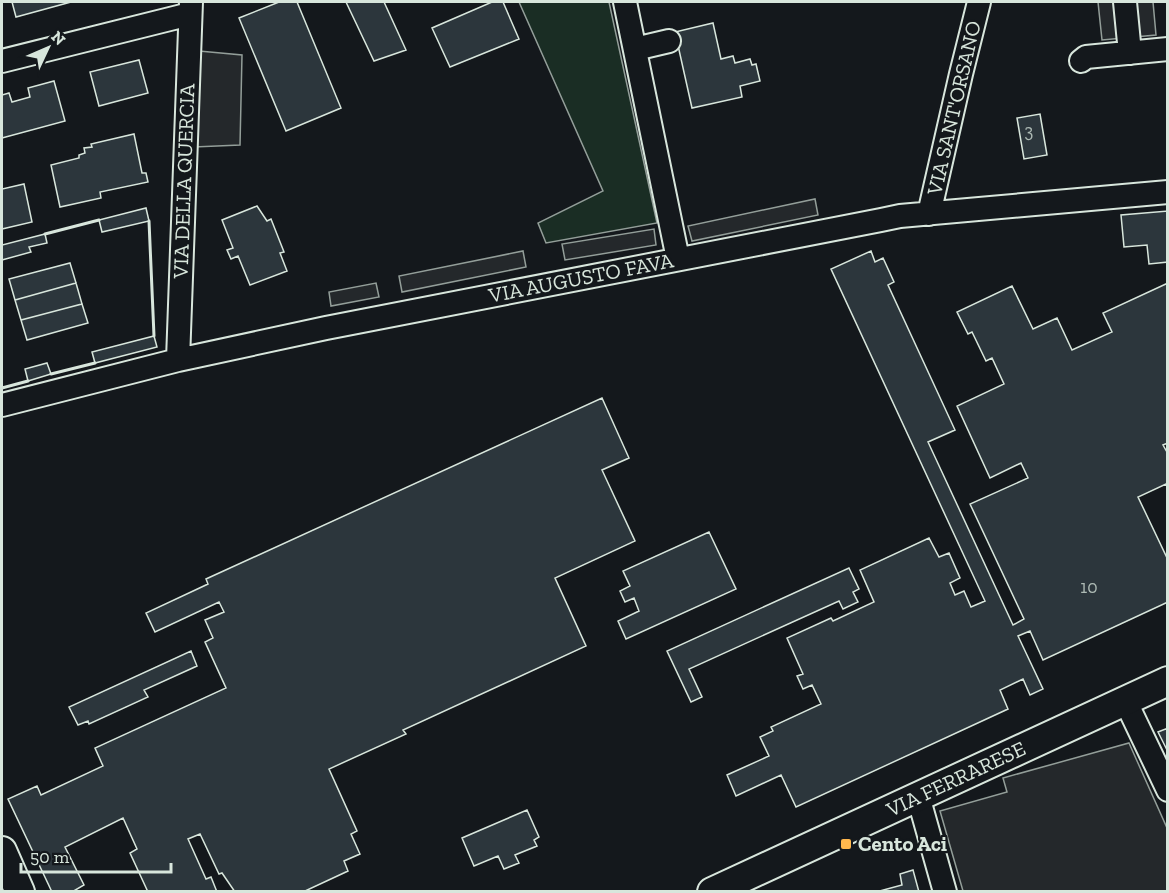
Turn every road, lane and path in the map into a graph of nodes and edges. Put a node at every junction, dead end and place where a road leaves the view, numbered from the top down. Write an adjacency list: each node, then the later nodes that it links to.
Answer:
1 (625, 2): 6 (street)
2 (979, 2): 12 (street, VIA SANT'ORSANO)
3 (1125, 2): 8 (street)
4 (190, 8): 9 (street); 14 (street, VIA DELLA QUERCIA)
5 (669, 41): 6 (street)
6 (635, 49): 13 (street)
7 (1167, 49): 8 (street)
8 (1130, 53): 10 (street)
9 (2, 61)
10 (1081, 61)
11 (1167, 192): 12 (street, VIA AUGUSTO FAVA)
12 (929, 214): 13 (street, VIA AUGUSTO FAVA)
13 (678, 259): 14 (street, VIA AUGUSTO FAVA)
14 (178, 360): 15 (street, VIA AUGUSTO FAVA)
15 (2, 405)
16 (1167, 681): 17 (main road, VIA FERRARESE)
17 (1125, 700): 18 (street); 19 (main road, VIA FERRARESE)
18 (1167, 790)
19 (918, 796): 22 (main road, VIA FERRARESE); 23 (street)
20 (2, 851): 21 (main road)
21 (20, 891)
22 (712, 891)
23 (945, 891)

